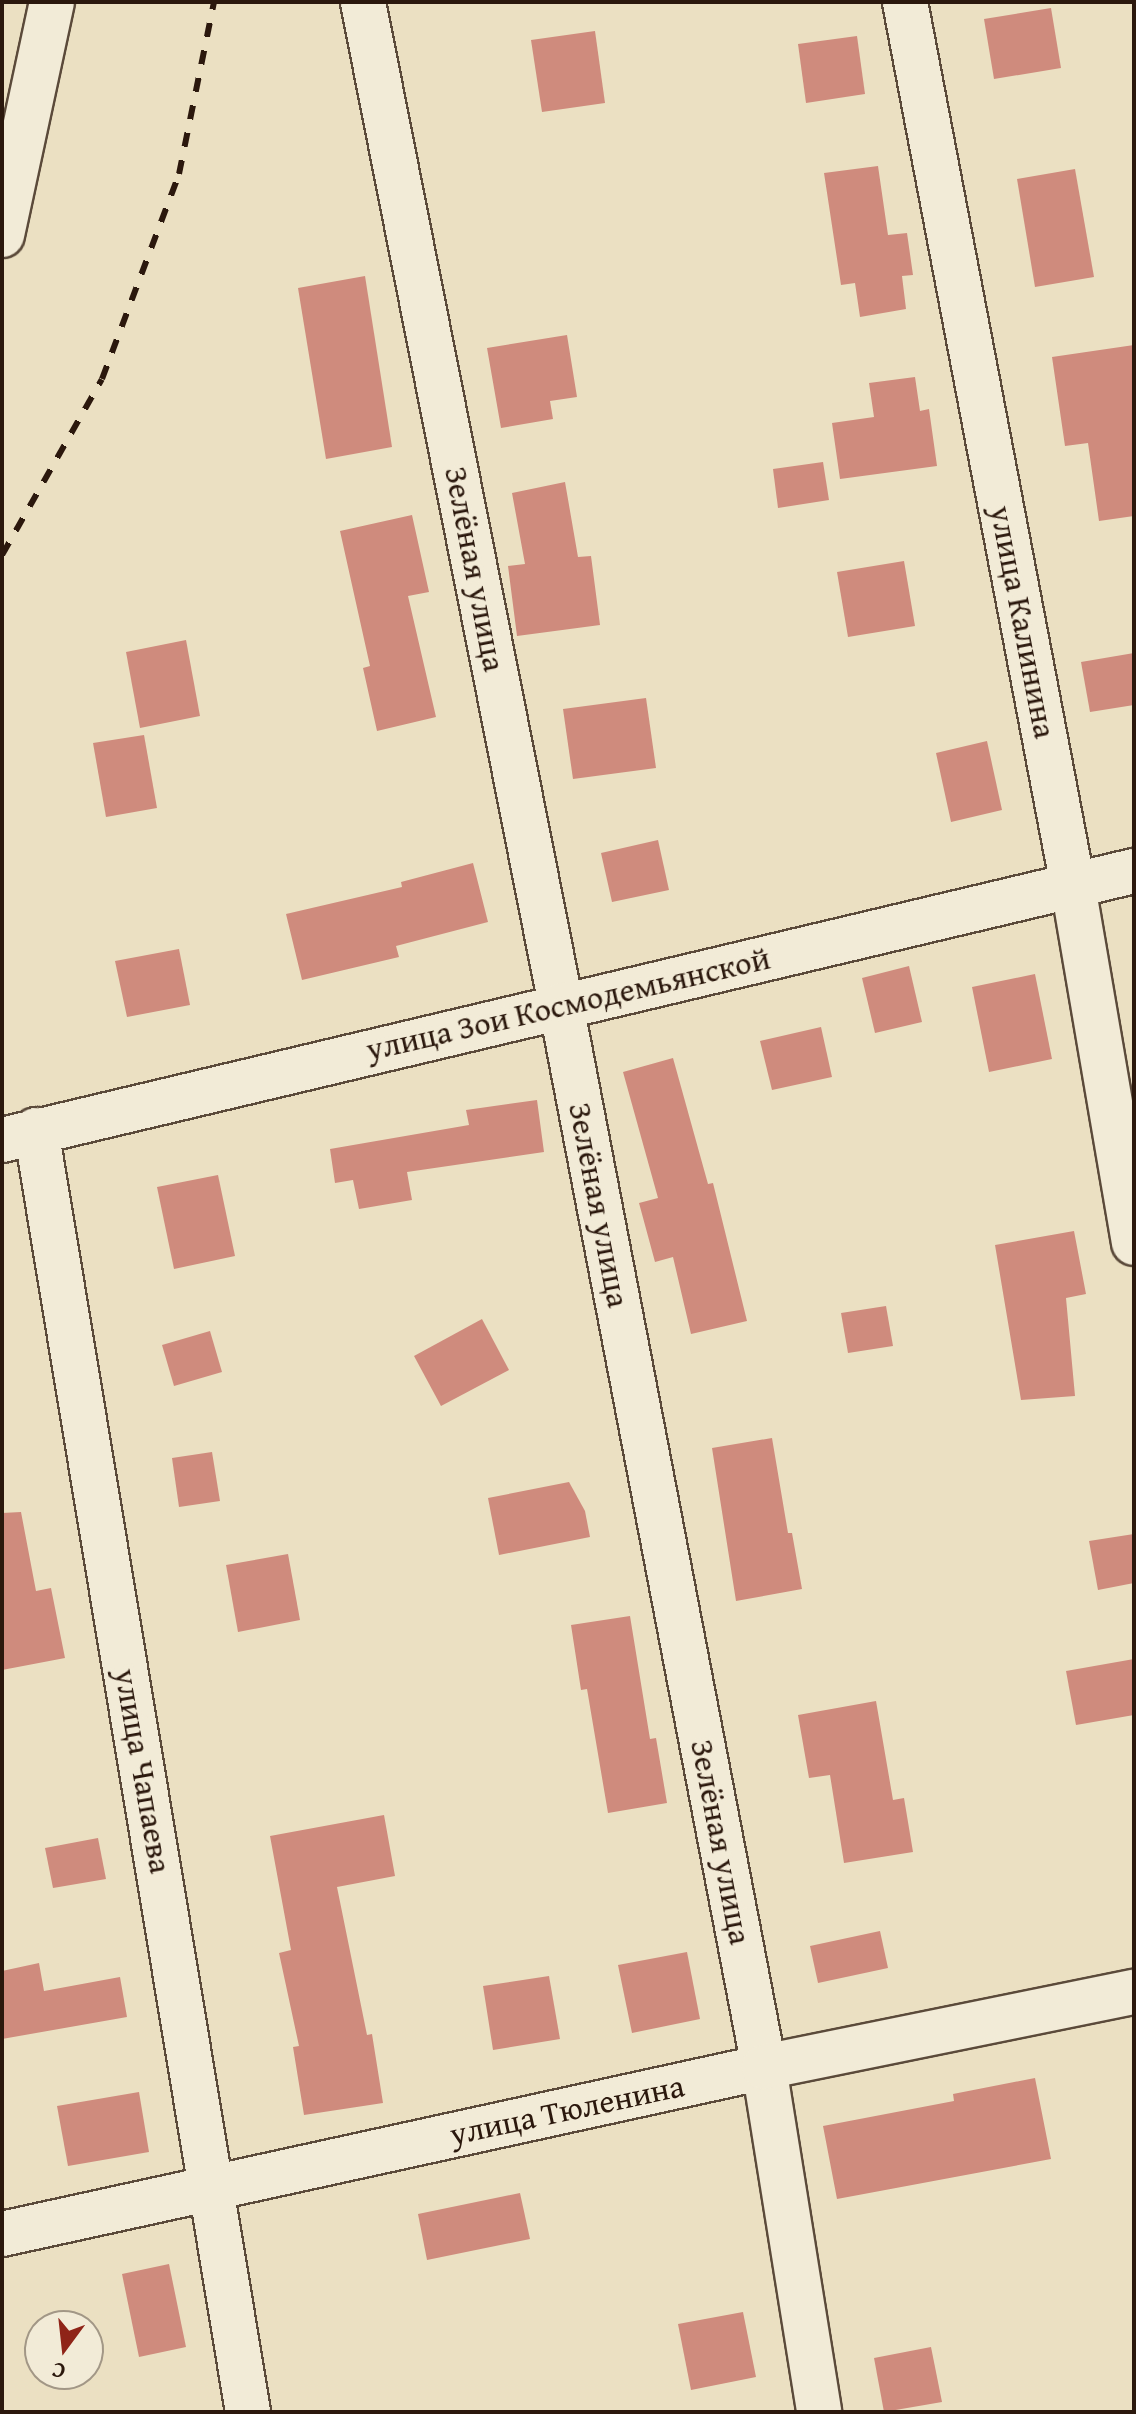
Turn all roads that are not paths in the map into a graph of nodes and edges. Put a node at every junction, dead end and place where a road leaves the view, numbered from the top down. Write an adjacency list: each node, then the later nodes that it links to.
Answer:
1 (52, 2): 4 (street)
2 (363, 2): 7 (street, Зелёная улица)
3 (905, 2): 6 (street, улица Калинина)
4 (2, 235)
5 (1134, 871): 6 (street, улица Зои Космодемьянской)
6 (1073, 886): 7 (street, улица Зои Космодемьянской); 9 (street, улица Калинина)
7 (561, 1005): 8 (street, улица Зои Космодемьянской); 11 (street, Зелёная улица)
8 (19, 1135): 12 (street, улица Чапаева)
9 (1134, 1243)
10 (1134, 1992): 11 (street, улица Тюленина)
11 (764, 2067): 12 (street, улица Тюленина); 15 (street, Зелёная улица)
12 (213, 2188): 13 (street, улица Тюленина); 14 (street, улица Чапаева)
13 (2, 2234)
14 (248, 2412)
15 (819, 2412)

